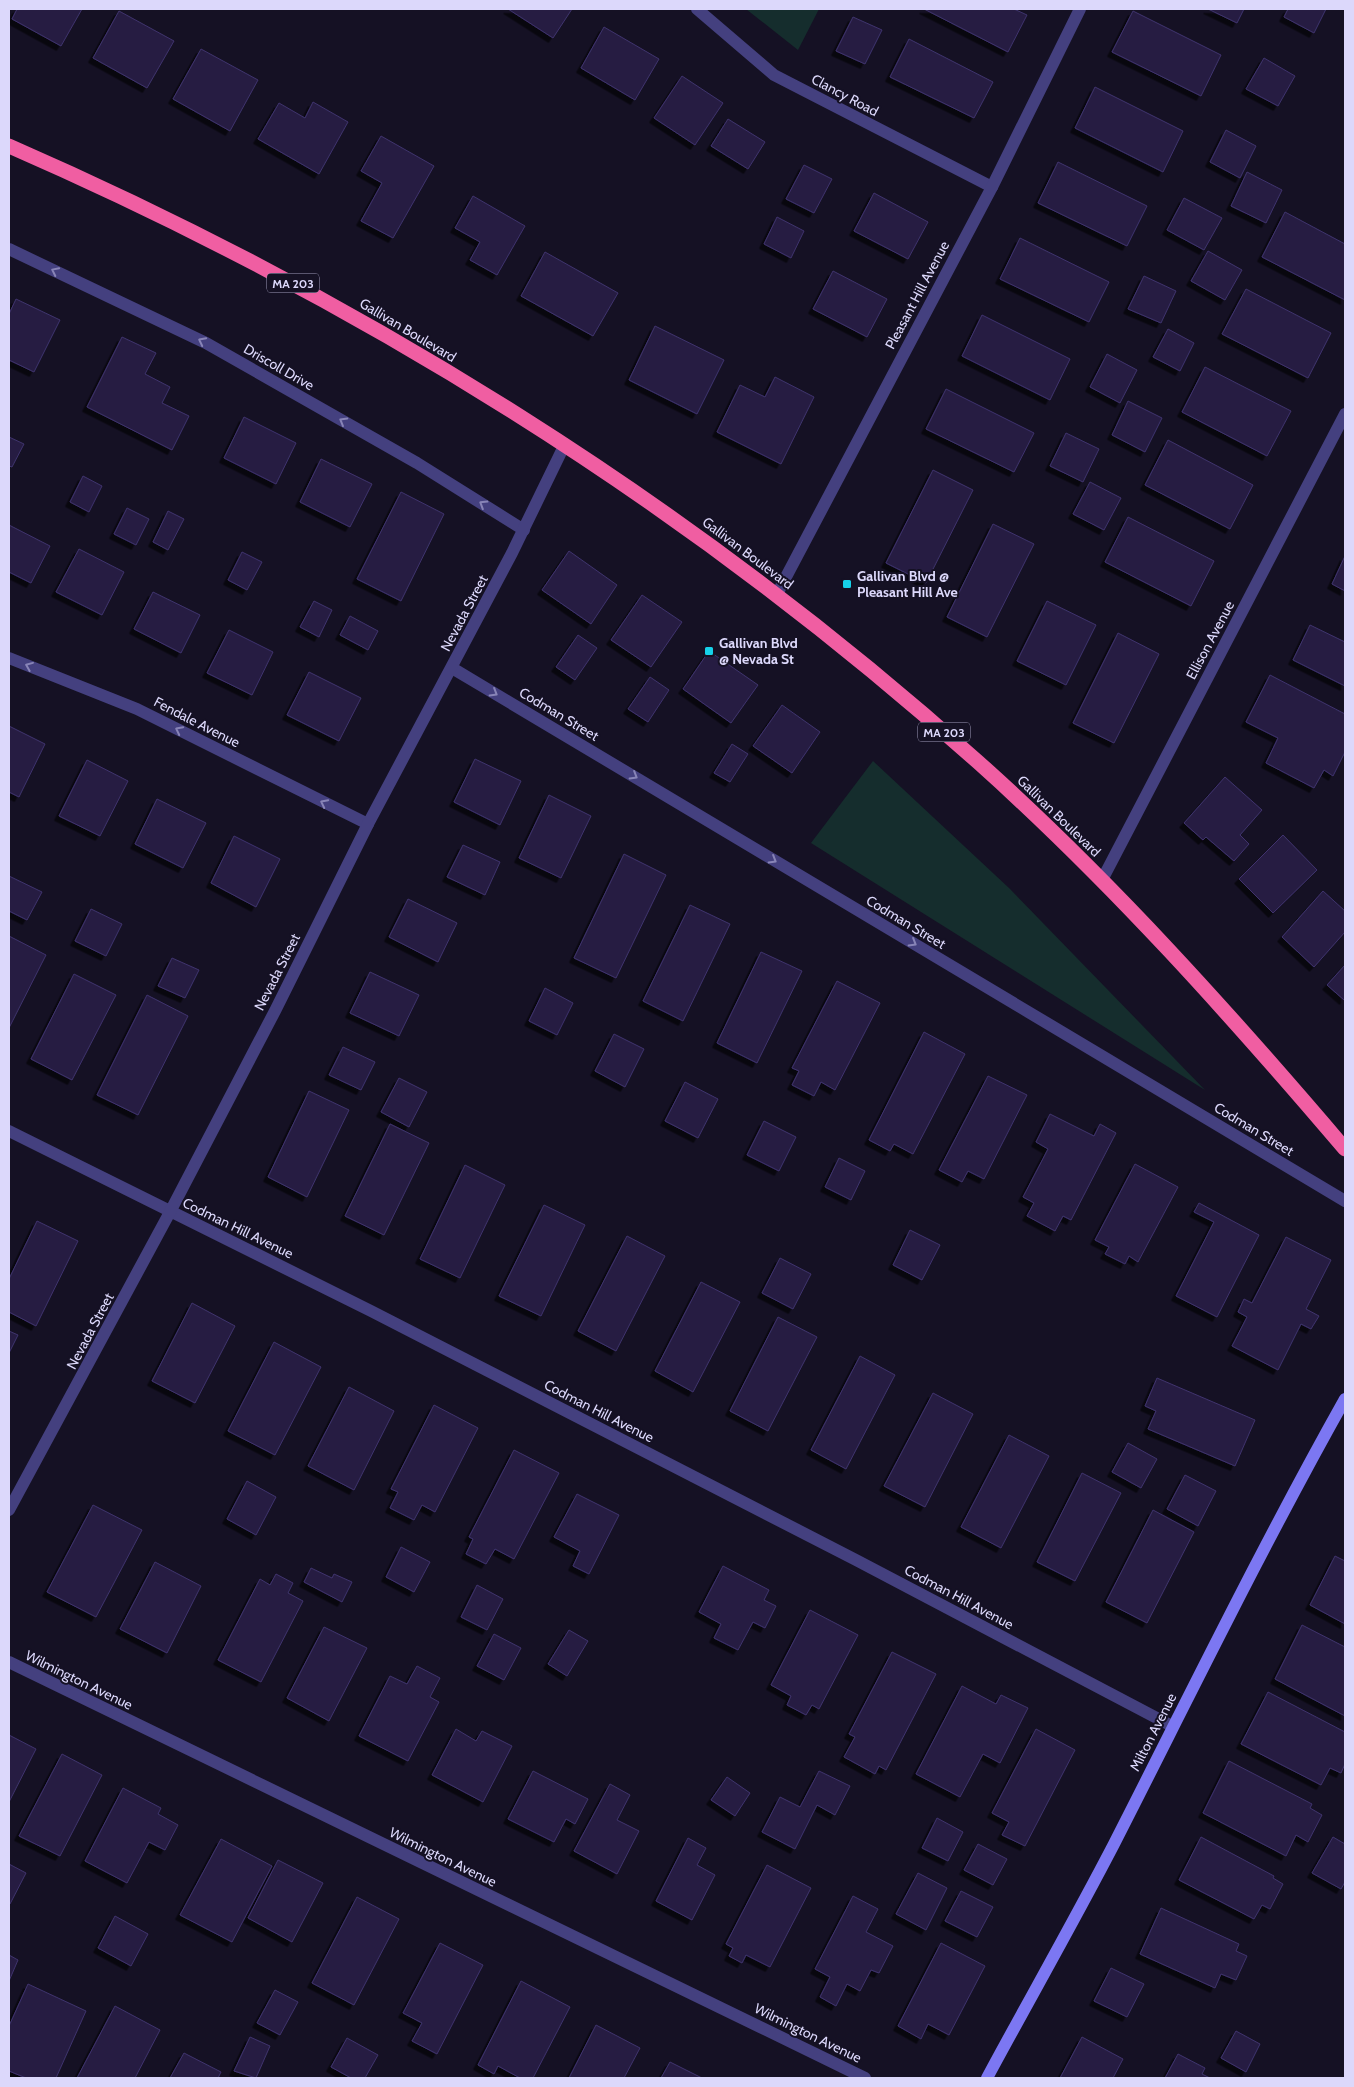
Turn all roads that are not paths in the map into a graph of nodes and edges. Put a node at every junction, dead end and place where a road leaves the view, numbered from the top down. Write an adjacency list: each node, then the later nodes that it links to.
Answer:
1 (697, 9): 4 (street, Clancy Road)
2 (1080, 9): 4 (street, Pleasant Hill Avenue)
3 (9, 146): 7 (highway, Gallivan Boulevard / MA 203)
4 (992, 186): 9 (street, Pleasant Hill Avenue)
5 (9, 249): 8 (street, Driscoll Drive, one-way to 5)
6 (1345, 414): 13 (street, Ellison Avenue)
7 (565, 444): 8 (street, Nevada Street); 9 (highway, Gallivan Boulevard / MA 203)
8 (524, 530): 11 (street, Nevada Street)
9 (777, 594): 13 (highway, Gallivan Boulevard / MA 203)
10 (9, 658): 12 (street, Fendale Avenue, one-way to 10)
11 (452, 668): 12 (street, Nevada Street); 16 (street, Codman Street, one-way to 16)
12 (368, 824): 17 (street, Nevada Street)
13 (1102, 880): 15 (highway, Gallivan Boulevard / MA 203)
14 (9, 1131): 17 (street, Codman Hill Avenue)
15 (1345, 1150)
16 (1345, 1201)
17 (170, 1212): 19 (street, Nevada Street); 21 (street, Codman Hill Avenue)
18 (1345, 1399): 21 (street, Milton Avenue)
19 (9, 1510)
20 (9, 1662): 22 (street, Wilmington Avenue)
21 (1172, 1726): 23 (street, Milton Avenue)
22 (865, 2078)
23 (987, 2078)

